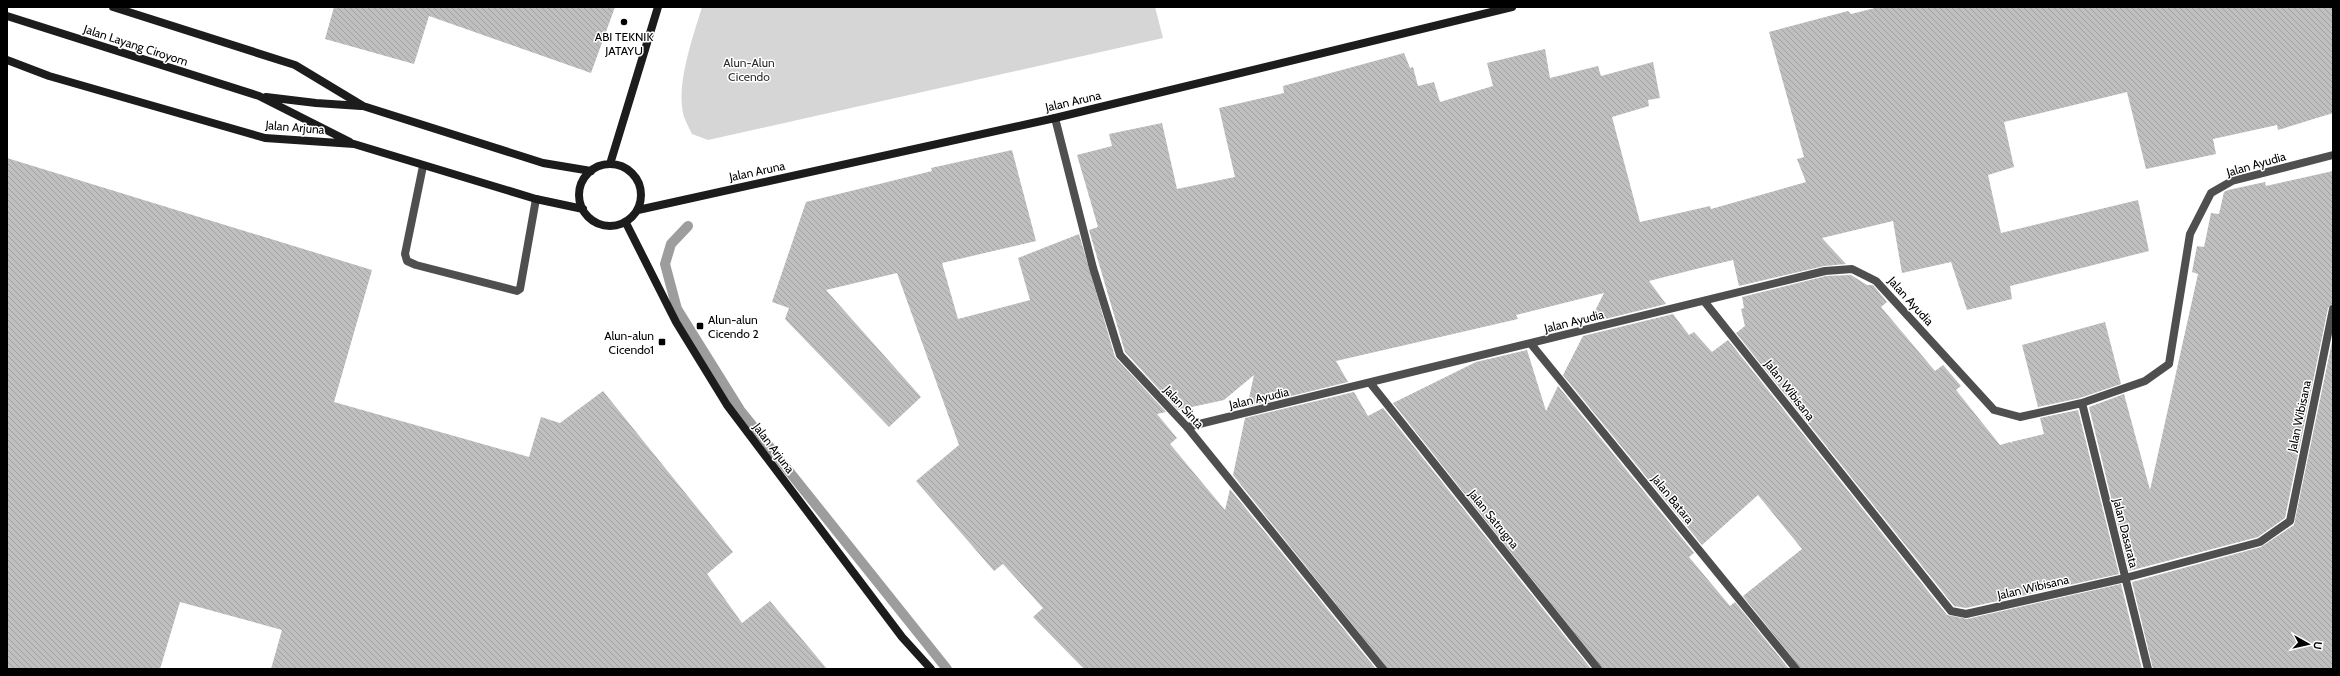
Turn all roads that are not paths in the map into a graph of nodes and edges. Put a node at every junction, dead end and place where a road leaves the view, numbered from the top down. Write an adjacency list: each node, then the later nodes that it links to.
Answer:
1 (114, 7): 7 (main road)
2 (658, 7): 11 (main road)
3 (1512, 7): 8 (main road, Jalan Aruna)
4 (7, 16): 6 (main road, Jalan Layang Ciroyom)
5 (7, 60): 9 (main road, Jalan Arjuna)
6 (259, 96): 7 (main road, Jalan Layang Ciroyom); 9 (main road, Jalan Layang Ciroyom)
7 (362, 106): 13 (main road)
8 (1055, 118): 16 (main road, Jalan Aruna); 23 (street, Jalan Sinta)
9 (354, 144): 12 (main road, Jalan Arjuna)
10 (2333, 155): 22 (street, Jalan Ayudia)
11 (610, 164): 13 (main road); 16 (main road)
12 (423, 166): 14 (main road, Jalan Arjuna); 14 (street)
13 (591, 171): 15 (main road)
14 (536, 199): 15 (main road, Jalan Arjuna)
15 (582, 209): 17 (main road)
16 (638, 210): 17 (main road)
17 (626, 223): 25 (main road, Jalan Arjuna)
18 (1704, 301): 20 (street, Jalan Ayudia); 22 (street, Jalan Ayudia); 24 (street, Jalan Wibisana)
19 (2333, 309): 24 (street, Jalan Wibisana)
20 (1531, 344): 21 (street, Jalan Ayudia); 28 (street, Jalan Batara)
21 (1371, 384): 23 (street, Jalan Ayudia); 27 (street, Jalan Satrugna)
22 (2082, 403): 24 (street, Jalan Dasarata)
23 (1187, 427): 26 (street, Jalan Sinta)
24 (2125, 578): 29 (street, Jalan Dasarata)
25 (931, 669)
26 (1383, 669)
27 (1598, 669)
28 (1796, 669)
29 (2148, 669)

